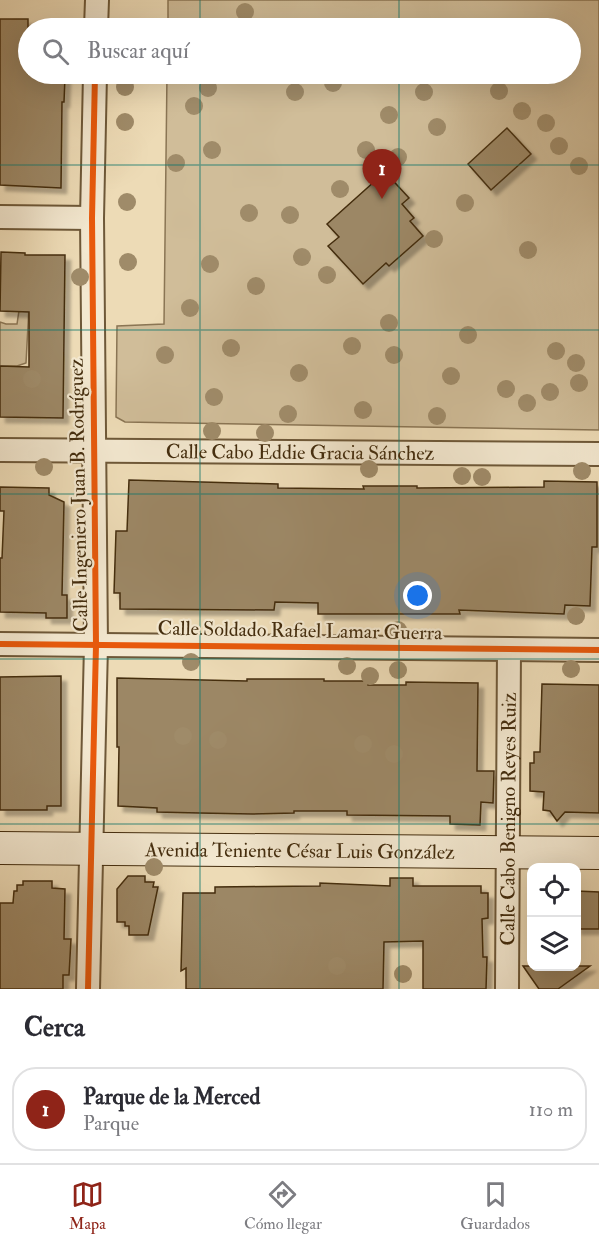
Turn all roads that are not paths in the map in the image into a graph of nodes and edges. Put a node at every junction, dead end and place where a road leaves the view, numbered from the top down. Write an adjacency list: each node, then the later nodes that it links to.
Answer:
1 (97, 0): 2 (street)
2 (96, 18)
3 (95, 84): 5 (street, Calle Ingeniero Juan B. Rodríguez)
4 (0, 217): 5 (street)
5 (92, 218): 7 (street, Calle Ingeniero Juan B. Rodríguez)
6 (0, 450): 7 (street, Calle Cabo Eddie Gracia Sánchez)
7 (93, 451): 8 (street, Calle Cabo Eddie Gracia Sánchez); 10 (street, Calle Ingeniero Juan B. Rodríguez)
8 (599, 454)
9 (0, 644): 10 (street, Calle Soldado Rafael Lamar Guerra)
10 (96, 645): 11 (street, Calle Soldado Rafael Lamar Guerra); 14 (street, Calle Ingeniero Juan B. Rodríguez)
11 (508, 649): 12 (street, Calle Soldado Rafael Lamar Guerra); 15 (street, Calle Cabo Benigno Reyes Ruiz)
12 (599, 650)
13 (0, 848): 14 (street, Avenida Teniente César Luis González)
14 (91, 849): 15 (street, Avenida Teniente César Luis González); 17 (street, Calle Ingeniero Juan B. Rodríguez)
15 (507, 852): 16 (street, Avenida Teniente César Luis González); 18 (street, Calle Cabo Benigno Reyes Ruiz)
16 (599, 853)
17 (88, 989)
18 (507, 989)

